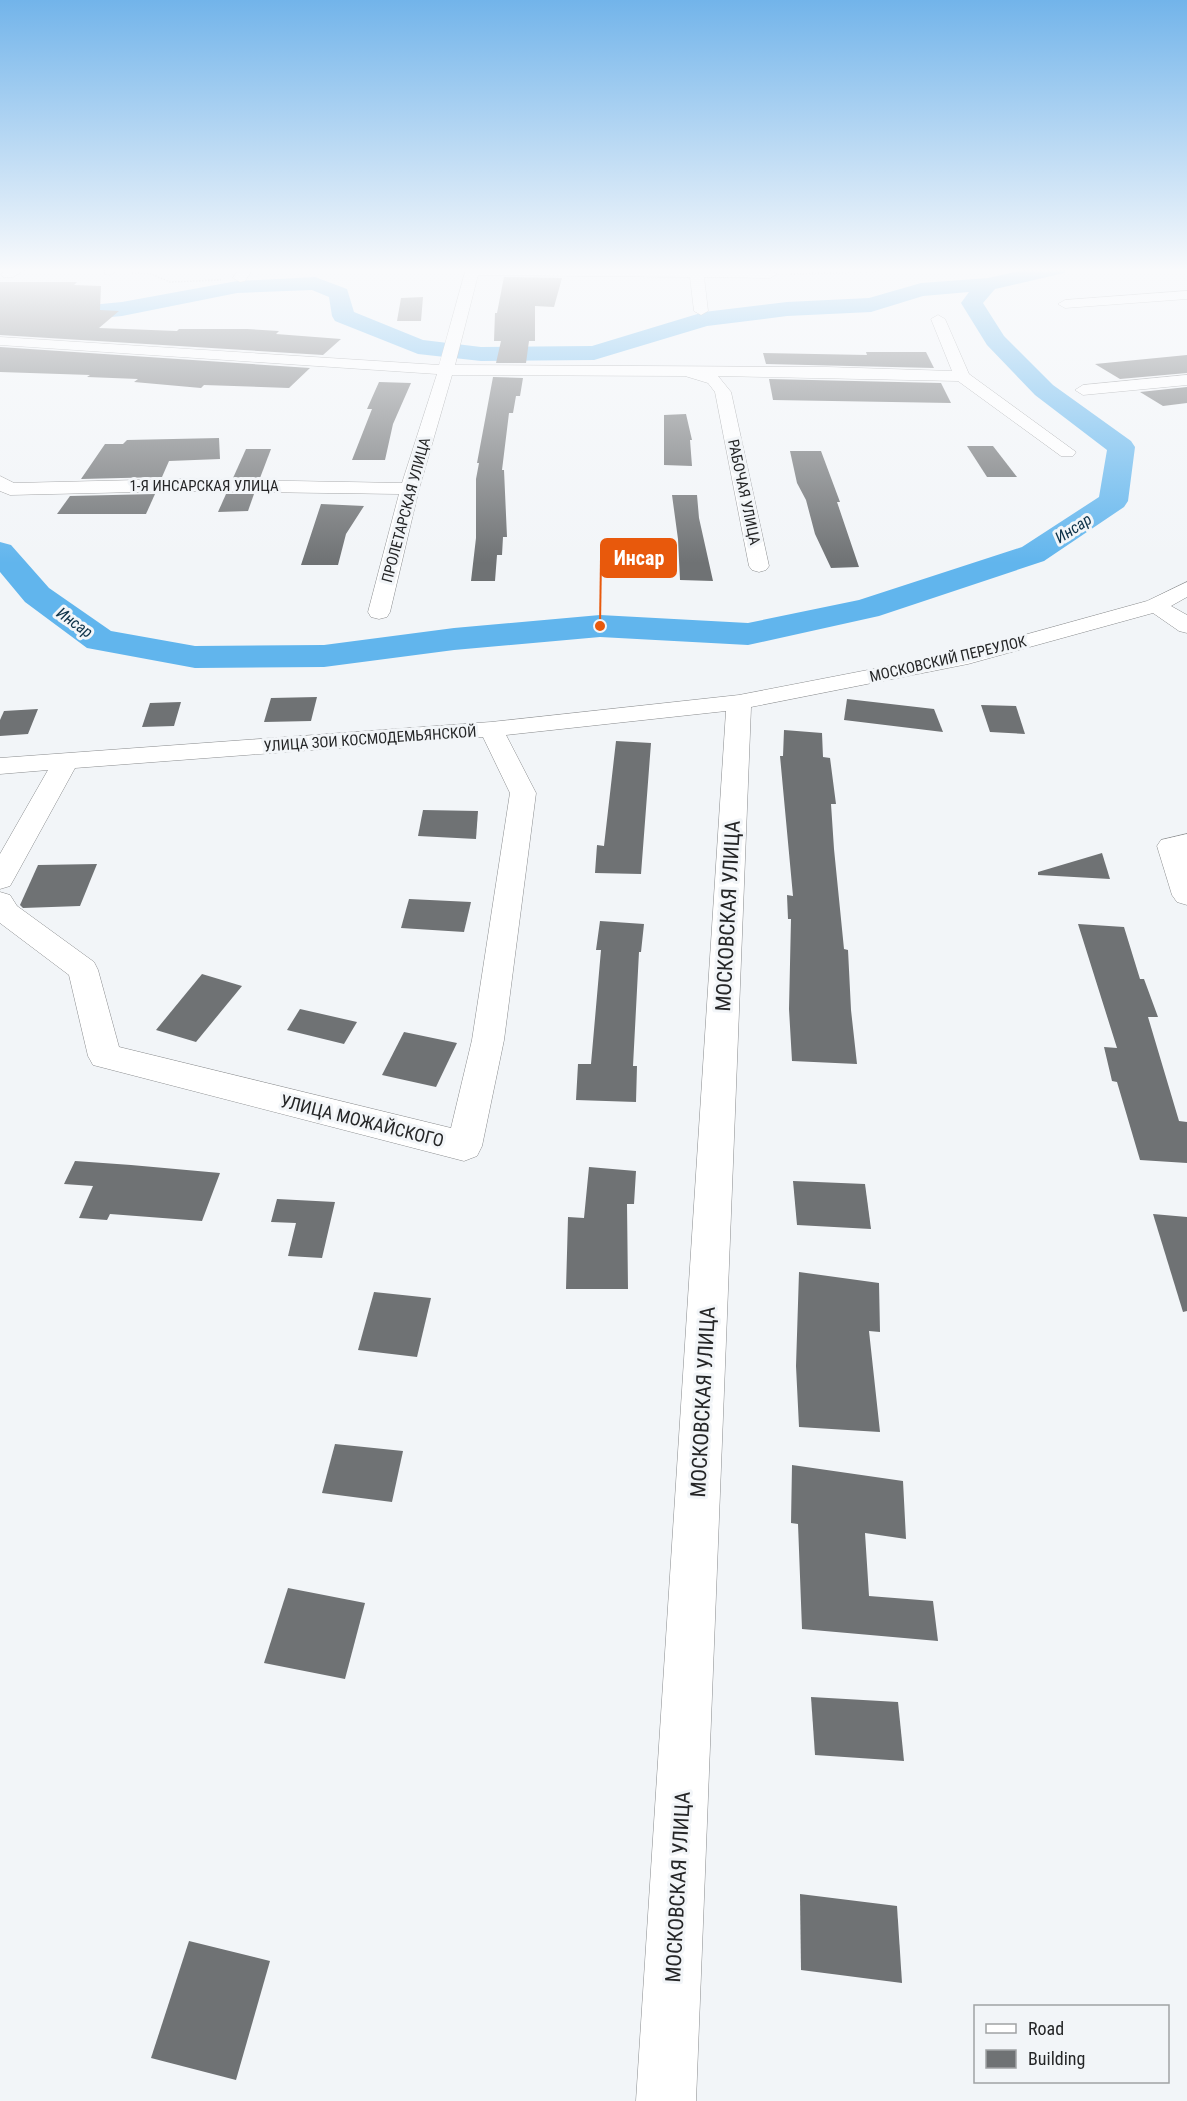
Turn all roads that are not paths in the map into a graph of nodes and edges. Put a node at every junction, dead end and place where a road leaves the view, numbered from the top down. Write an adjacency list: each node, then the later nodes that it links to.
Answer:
1 (447, 367): 10 (street, ПРОЛЕТАРСКАЯ УЛИЦА)
2 (618, 367): 4 (street)
3 (958, 367): 5 (street)
4 (684, 371): 5 (street); 11 (street, РАБОЧАЯ УЛИЦА)
5 (962, 376): 8 (street)
6 (1187, 380): 7 (street)
7 (1083, 390)
8 (1067, 452)
9 (0, 482): 10 (street, 1-Я ИНСАРСКАЯ УЛИЦА)
10 (410, 489): 14 (street, ПРОЛЕТАРСКАЯ УЛИЦА)
11 (759, 566)
12 (1187, 588): 13 (street, МОСКОВСКИЙ ПЕРЕУЛОК)
13 (1155, 606): 15 (street); 16 (street, МОСКОВСКИЙ ПЕРЕУЛОК)
14 (379, 612)
15 (1187, 626)
16 (740, 702): 17 (street, УЛИЦА ЗОИ КОСМОДЕМЬЯНСКОЙ); 24 (street, МОСКОВСКАЯ УЛИЦА)
17 (491, 729): 18 (street, УЛИЦА ЗОИ КОСМОДЕМЬЯНСКОЙ); 23 (street, УЛИЦА МОЖАЙСКОГО)
18 (65, 762): 19 (street, УЛИЦА ЗОИ КОСМОДЕМЬЯНСКОЙ); 21 (street)
19 (0, 766)
20 (1187, 843): 22 (street)
21 (0, 879)
22 (1187, 895)
23 (0, 902)
24 (666, 2101)

